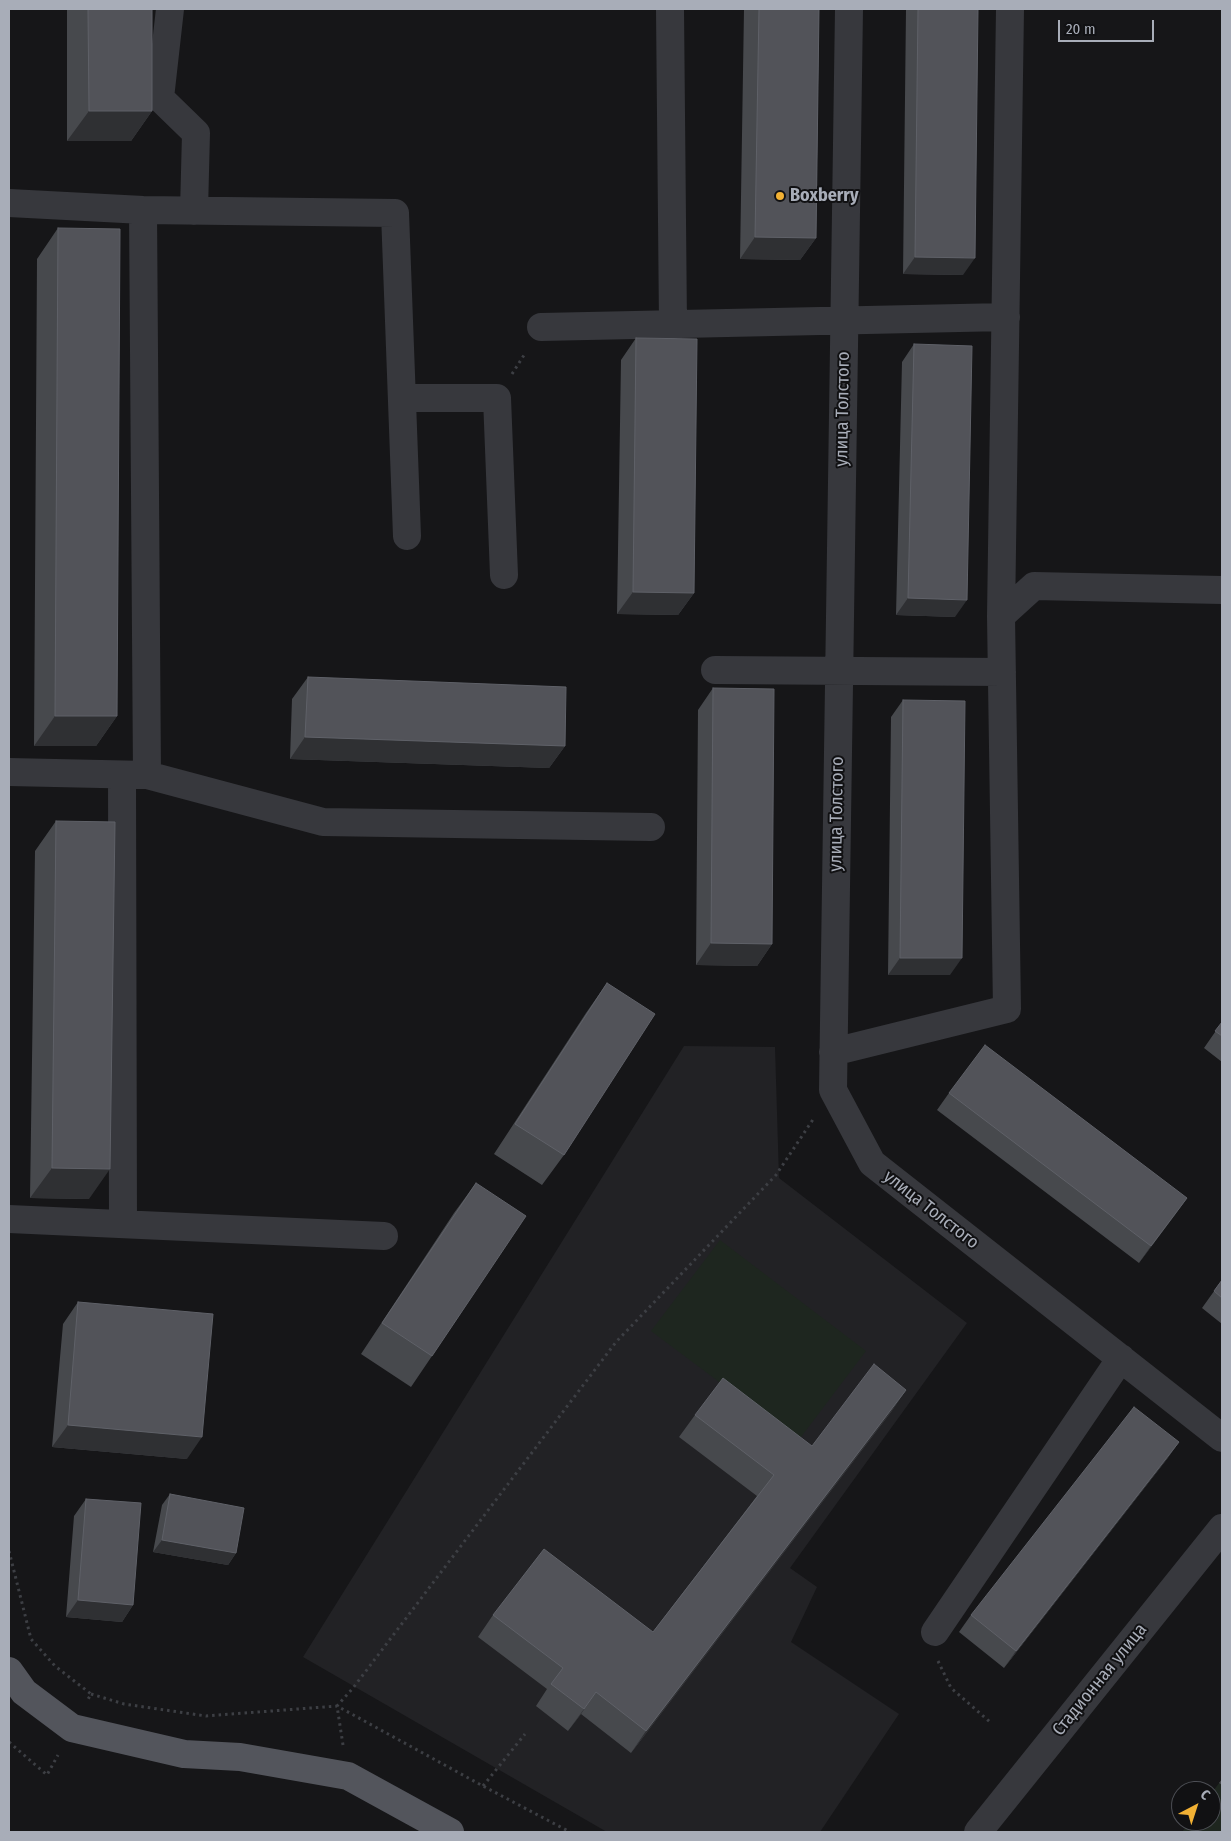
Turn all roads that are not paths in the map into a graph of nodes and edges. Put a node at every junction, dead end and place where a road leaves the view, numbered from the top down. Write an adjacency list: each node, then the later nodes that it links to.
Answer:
1 (170, 9): 7 (street)
2 (670, 9): 10 (street)
3 (849, 9): 9 (street, улица Толстого)
4 (1010, 9): 8 (street)
5 (9, 203): 6 (street)
6 (143, 210): 7 (street); 21 (street)
7 (194, 211): 12 (street)
8 (1006, 317): 9 (street); 16 (street)
9 (844, 320): 10 (street); 18 (street, улица Толстого)
10 (673, 325): 11 (street)
11 (541, 327)
12 (402, 398): 13 (street); 14 (street)
13 (407, 536)
14 (504, 575)
15 (1222, 590): 16 (street)
16 (1001, 616): 19 (street)
17 (715, 670): 18 (street)
18 (839, 672): 19 (street); 23 (street, улица Толстого)
19 (1002, 672): 23 (street)
20 (9, 772): 21 (street)
21 (135, 775): 22 (street); 25 (street)
22 (651, 827)
23 (833, 1052): 27 (street, улица Толстого)
24 (9, 1219): 25 (street)
25 (123, 1224): 26 (street)
26 (384, 1236)
27 (1121, 1358): 28 (street, улица Толстого); 30 (street)
28 (1222, 1438)
29 (1222, 1528): 33 (street, Стадионная улица)
30 (935, 1632)
31 (9, 1671): 32 (main road)
32 (450, 1832)
33 (978, 1832)

